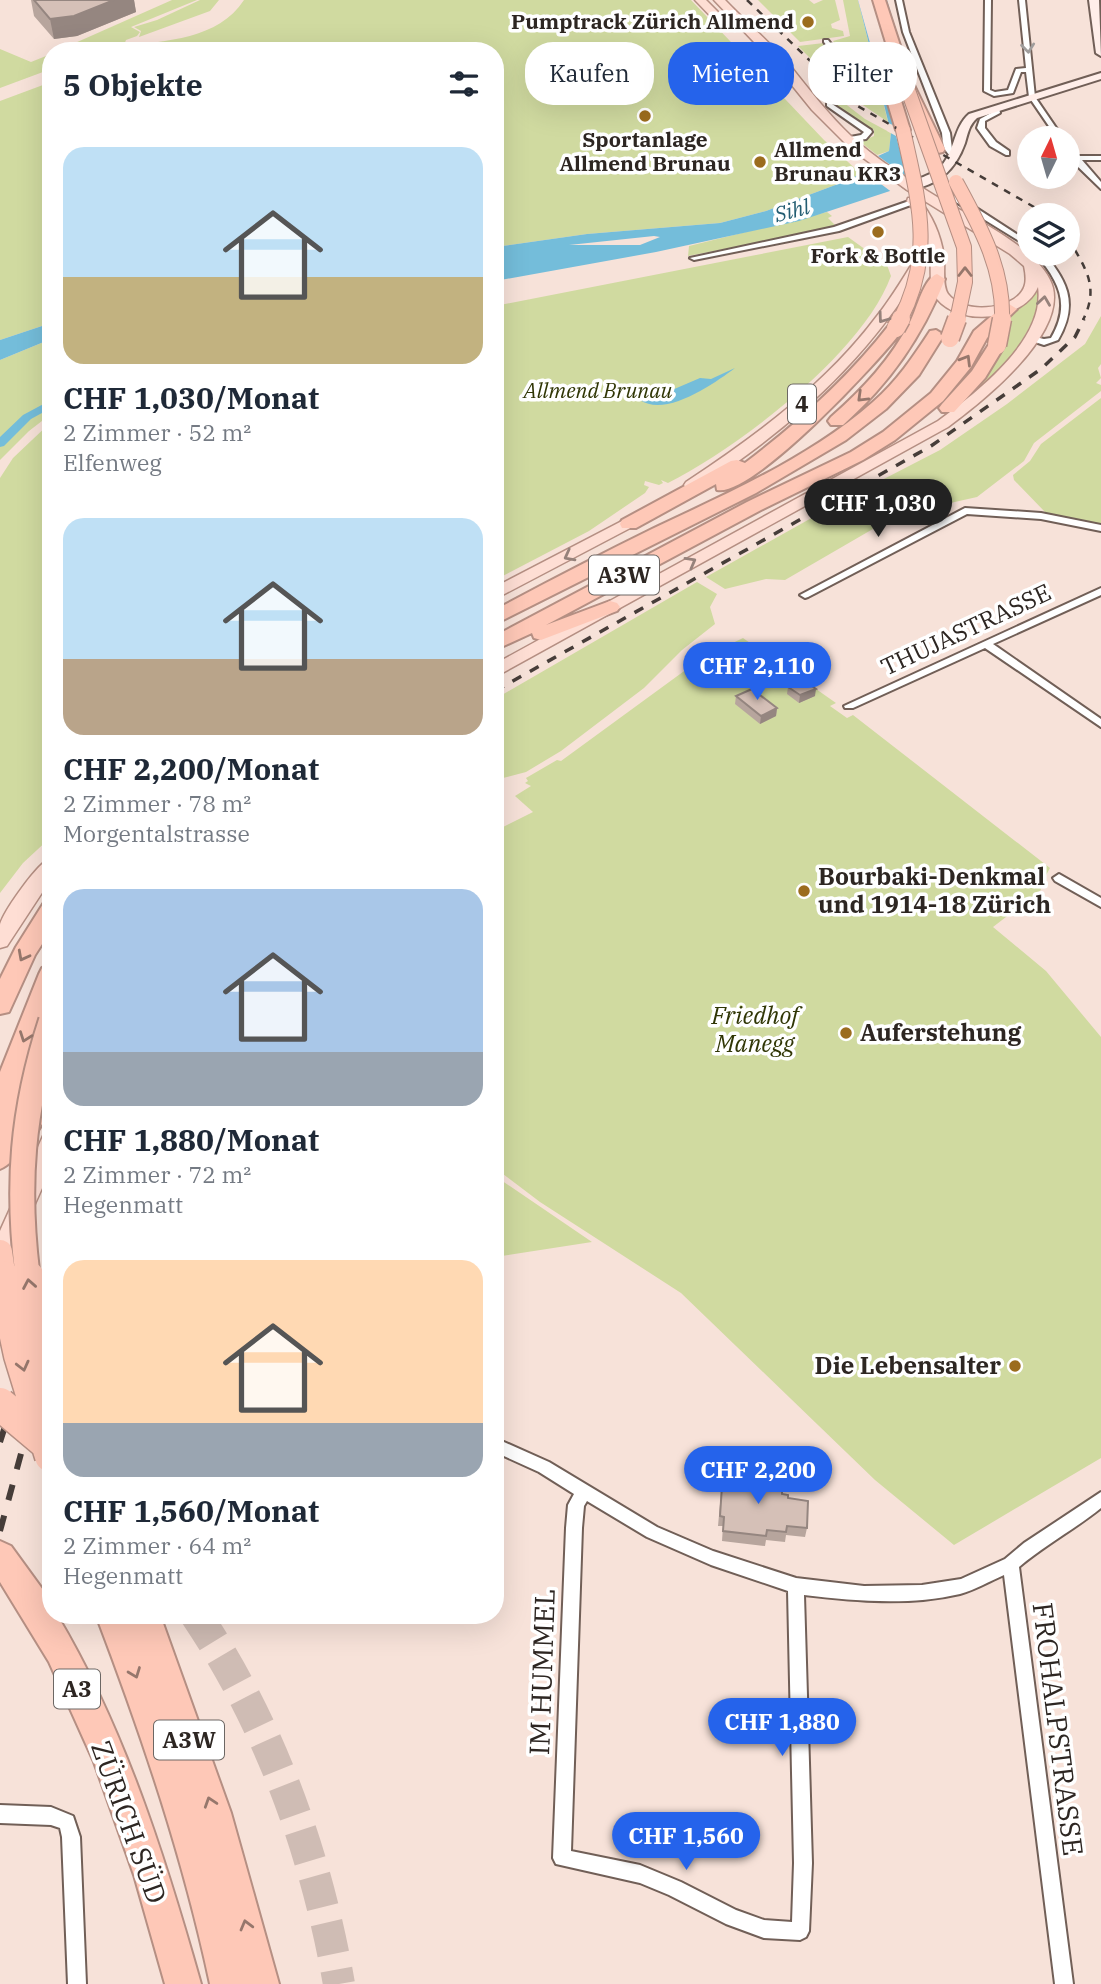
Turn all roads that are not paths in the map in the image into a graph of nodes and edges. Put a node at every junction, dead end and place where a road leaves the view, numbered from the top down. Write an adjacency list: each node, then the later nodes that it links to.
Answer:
1 (700, 0): 8 (main road)
2 (719, 0): 22 (main road)
3 (879, 0): 9 (highway, A3W)
4 (899, 0): 24 (street)
5 (988, 0): 11 (street)
6 (1022, 0): 11 (street, one-way to 11)
7 (1094, 0): 10 (street)
8 (735, 36)
9 (892, 42)
10 (1101, 53)
11 (1030, 70): 14 (street)
12 (1101, 76): 14 (street)
13 (794, 96): 25 (main road)
14 (1032, 97): 19 (street); 21 (street)
15 (829, 105): 22 (street)
16 (897, 105): 20 (highway, A3W)
17 (913, 105): 44 (highway, A3W, one-way to 17, bridge)
18 (917, 105): 46 (highway, bridge)
19 (996, 108): 23 (street); 24 (street)
20 (902, 122): 44 (highway, A3W, bridge); 47 (highway, bridge)
21 (1052, 126)
22 (848, 140): 25 (main road)
23 (1006, 153)
24 (955, 155): 29 (street)
25 (863, 158): 31 (main road)
26 (1080, 158): 27 (street)
27 (1101, 158)
28 (1080, 164): 30 (street)
29 (939, 181): 31 (street); 33 (street); 35 (street)
30 (1101, 187)
31 (905, 188): 32 (main road); 33 (main road)
32 (915, 202): 36 (main road); 38 (street)
33 (949, 212): 34 (main road)
34 (989, 236): 36 (main road); 37 (main road)
35 (1017, 236)
36 (933, 240): 42 (main road); 51 (main road, 4, one-way to 51)
37 (1017, 250)
38 (694, 258)
39 (1035, 266): 43 (main road)
40 (1038, 266): 45 (main road, one-way to 40)
41 (1043, 266): 45 (street)
42 (937, 279): 43 (main road); 49 (highway, one-way to 49)
43 (1009, 309): 50 (highway, one-way to 43)
44 (943, 337): 49 (highway, A3W); 50 (highway, A3W)
45 (1030, 339): 48 (main road)
46 (964, 391): 48 (highway); 53 (highway)
47 (808, 419): 51 (highway); 54 (highway)
48 (896, 451): 58 (main road, one-way to 48)
49 (715, 504): 54 (highway, A3W)
50 (754, 506): 53 (highway, A3W)
51 (629, 524): 55 (main road, 4, one-way to 55)
52 (1101, 528): 57 (street)
53 (687, 542): 60 (highway, A3W)
54 (617, 553): 59 (highway, A3W)
55 (504, 589)
56 (1101, 591): 61 (street, THUJASTRASSE)
57 (805, 595)
58 (610, 607): 62 (highway); 63 (main road)
59 (504, 613)
60 (504, 639)
61 (986, 645): 64 (street, THUJASTRASSE); 65 (street)
62 (504, 649)
63 (504, 666)
64 (849, 706)
65 (1101, 724)
66 (42, 877): 70 (main road)
67 (1059, 878): 68 (street)
68 (1101, 903)
69 (42, 924): 72 (highway, one-way to 72)
70 (0, 941)
71 (42, 997): 75 (highway, one-way to 75)
72 (0, 1005)
73 (42, 1052): 79 (highway, one-way to 73, bridge)
74 (42, 1098): 76 (highway, bridge)
75 (0, 1140)
76 (0, 1158)
77 (42, 1161): 78 (main road)
78 (3, 1245): 81 (highway, one-way to 81, bridge)
79 (42, 1338)
80 (0, 1404): 82 (highway, bridge)
81 (42, 1429)
82 (42, 1439)
83 (504, 1450): 84 (street)
84 (585, 1490): 88 (street); 88 (street, IM HUMMEL)
85 (1100, 1500): 87 (street)
86 (0, 1556): 89 (highway, ZÜRICH SÜD / A3)
87 (1011, 1564): 88 (street); 99 (street, FROHALPSTRASSE)
88 (796, 1586)
89 (42, 1622)
90 (43, 1624): 95 (highway, ZÜRICH SÜD / A3)
91 (115, 1624): 94 (highway, A3, one-way to 94)
92 (147, 1624): 94 (highway, A3W, one-way to 92)
93 (0, 1814): 96 (street)
94 (217, 1873): 97 (highway, A3); 98 (highway, A3W, one-way to 94)
95 (181, 1978)
96 (77, 1984)
97 (228, 1984)
98 (261, 1984)
99 (1064, 1984)

